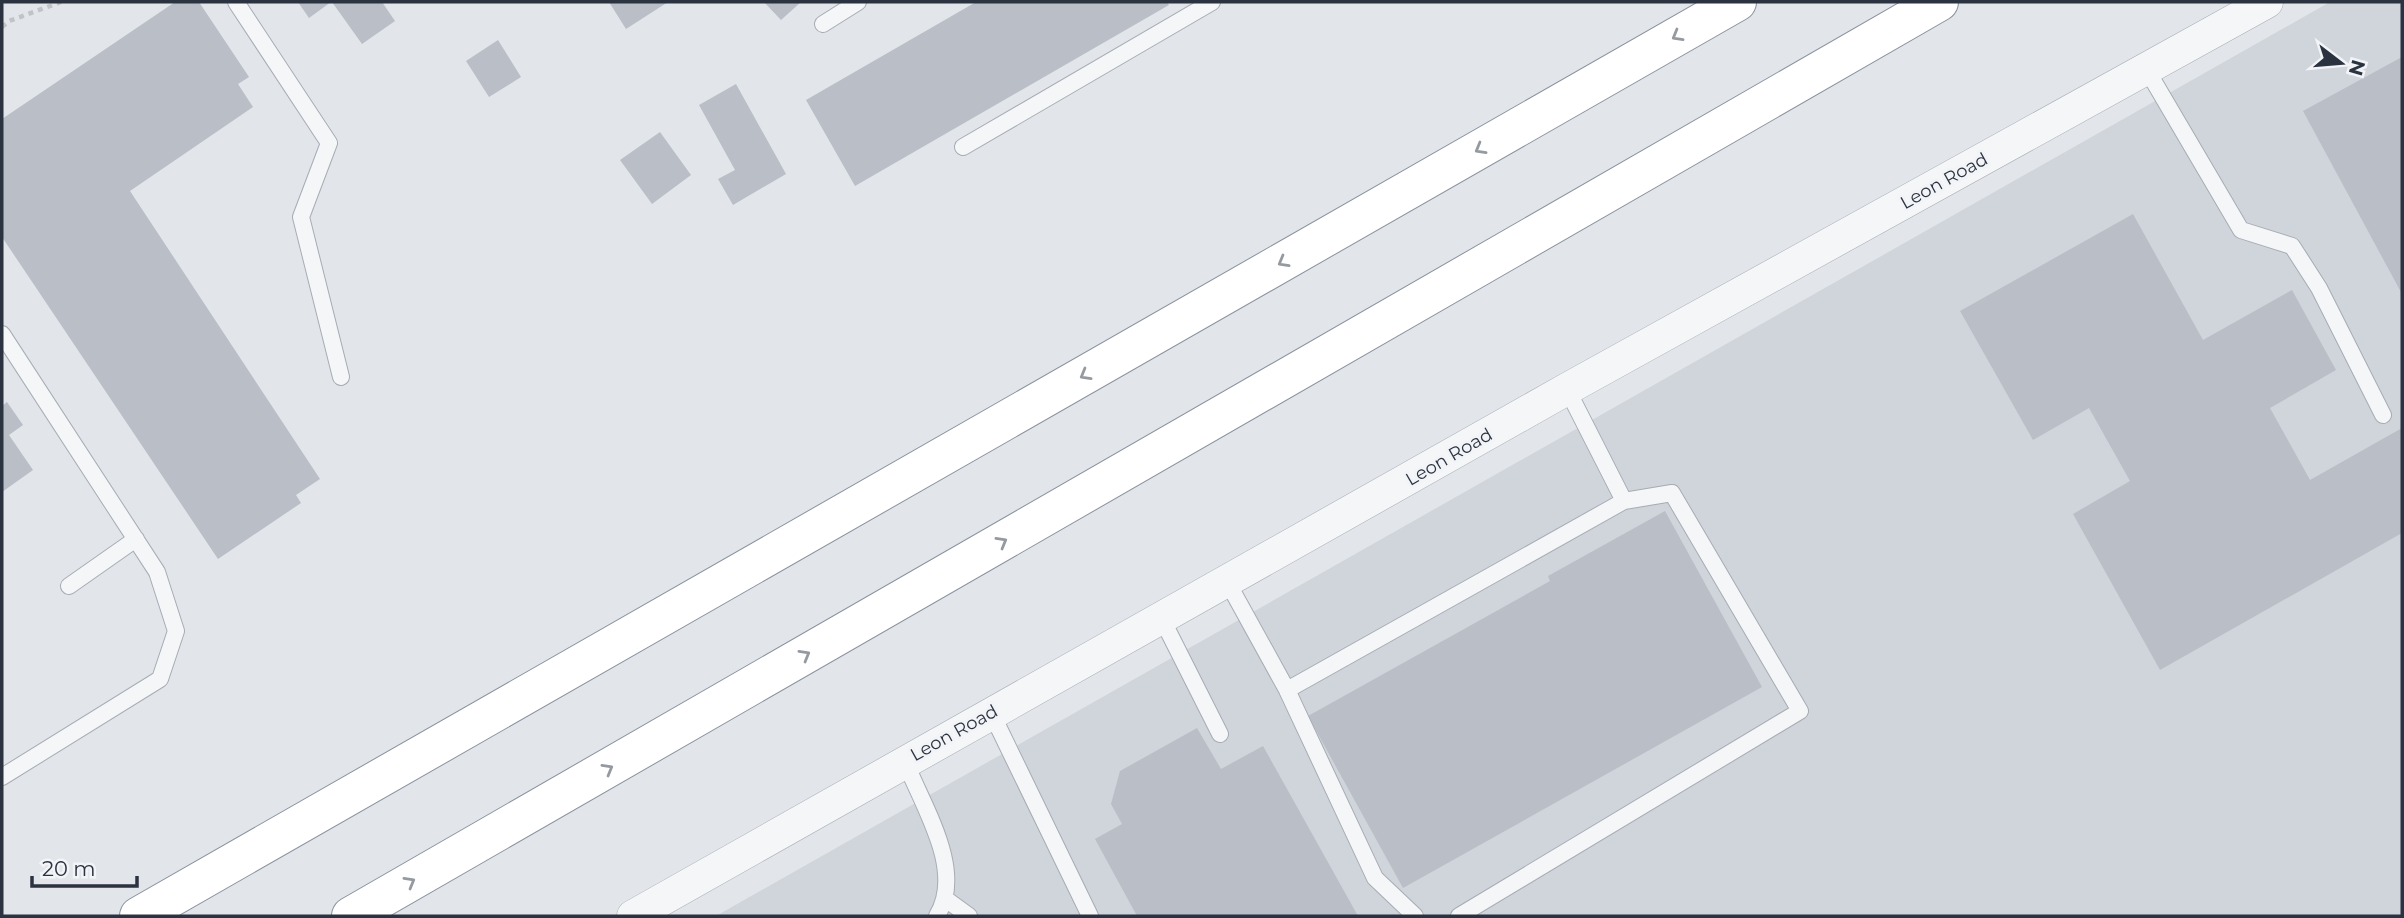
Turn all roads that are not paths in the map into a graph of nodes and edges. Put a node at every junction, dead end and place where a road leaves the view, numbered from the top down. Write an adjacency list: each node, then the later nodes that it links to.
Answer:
1 (236, 2): 11 (lane)
2 (859, 2): 7 (lane)
3 (1212, 2): 9 (lane)
4 (1737, 2): 25 (highway, one-way to 25)
5 (1939, 2): 26 (highway, one-way to 5)
6 (2267, 2): 8 (street, Leon Road)
7 (823, 24)
8 (2147, 70): 12 (street, Leon Road); 13 (lane)
9 (963, 147)
10 (2, 334): 15 (lane)
11 (341, 377)
12 (1567, 389): 14 (lane); 16 (street, Leon Road)
13 (2383, 415)
14 (1624, 501): 19 (lane); 32 (lane)
15 (135, 539): 17 (lane); 23 (lane)
16 (1228, 583): 18 (street, Leon Road); 19 (lane)
17 (69, 586)
18 (1161, 617): 20 (street, Leon Road); 21 (lane)
19 (1287, 690): 31 (lane)
20 (992, 712): 22 (street, Leon Road); 30 (lane)
21 (1220, 734)
22 (905, 761): 24 (lane); 27 (street, Leon Road)
23 (2, 776)
24 (947, 900): 28 (lane); 29 (lane)
25 (139, 916)
26 (351, 916)
27 (633, 916)
28 (937, 916)
29 (969, 916)
30 (1090, 916)
31 (1415, 916)
32 (1459, 916)

